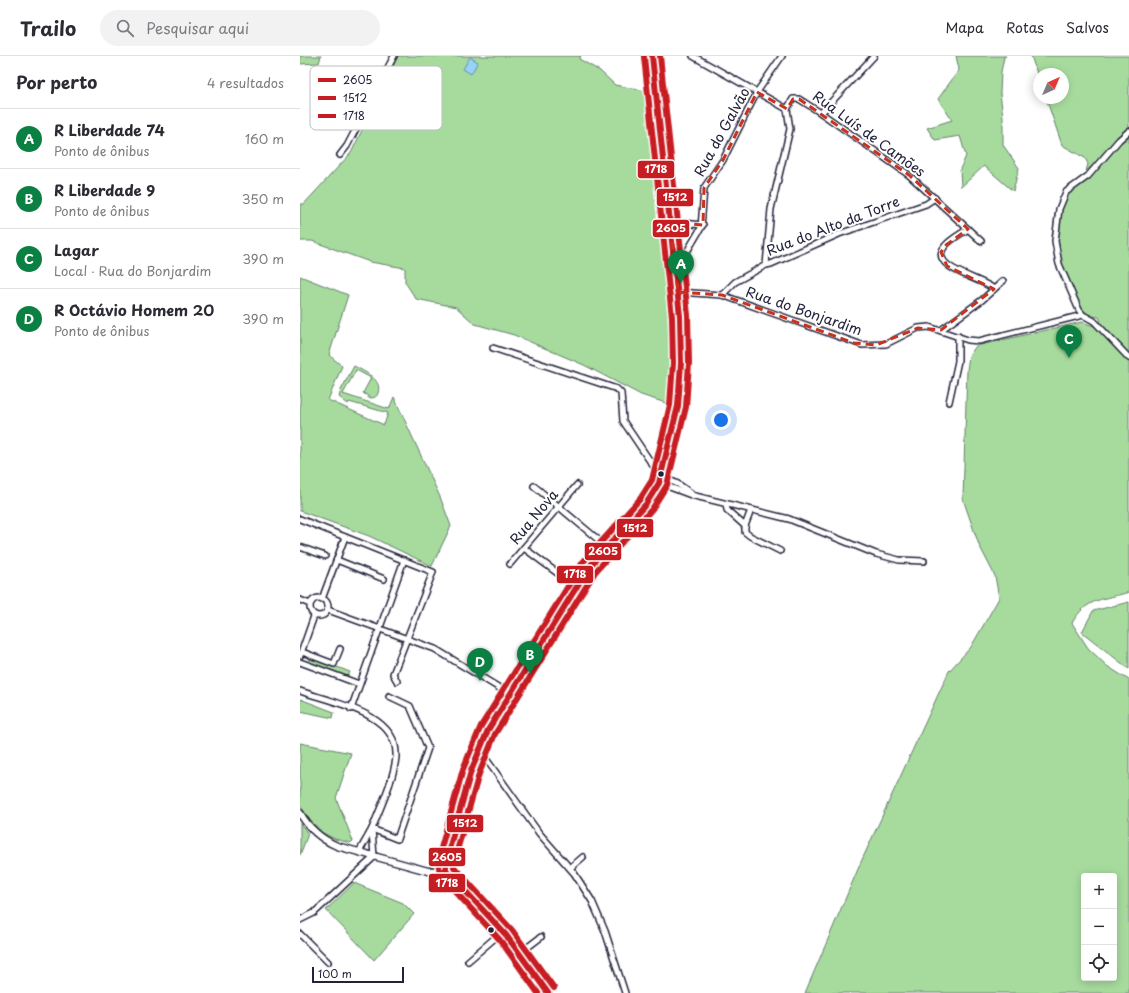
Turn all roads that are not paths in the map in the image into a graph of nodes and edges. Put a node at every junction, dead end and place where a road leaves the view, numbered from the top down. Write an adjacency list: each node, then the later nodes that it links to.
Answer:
1 (394, 56): 6 (street)
2 (652, 56): 14 (street)
3 (693, 56): 7 (street)
4 (782, 56): 7 (street, Rua do Galvão)
5 (874, 56): 9 (street)
6 (389, 66)
7 (758, 92): 8 (street); 15 (street, Rua do Galvão)
8 (787, 109): 9 (street, Rua Luís de Camões); 19 (street)
9 (822, 113): 13 (street, Rua Luís de Camões)
10 (355, 130): 12 (street)
11 (1129, 131): 24 (street)
12 (340, 155)
13 (935, 198): 16 (street, Rua Luís de Camões); 19 (street, Rua do Alto da Torre)
14 (670, 222): 15 (street); 18 (street)
15 (702, 225): 18 (street, Rua do Galvão)
16 (968, 229): 17 (street, Rua Luís de Camões); 21 (street)
17 (981, 240)
18 (675, 264): 22 (street)
19 (766, 265): 23 (street, Rua do Alto da Torre)
20 (1002, 281): 21 (street)
21 (994, 288): 25 (street)
22 (678, 292): 23 (street, Rua do Bonjardim); 30 (street)
23 (722, 295): 25 (street, Rua do Bonjardim)
24 (1083, 315): 26 (street, Rua do Bonjardim); 28 (street)
25 (941, 330): 26 (street, Rua do Bonjardim)
26 (958, 336): 29 (street)
27 (493, 348): 30 (street)
28 (1129, 358)
29 (949, 402)
30 (660, 476): 31 (street); 34 (street)
31 (659, 483): 34 (street); 42 (street)
32 (577, 485): 36 (street, Rua Nova)
33 (534, 486): 36 (street)
34 (695, 496): 35 (street)
35 (726, 504): 37 (street); 39 (street)
36 (558, 506): 42 (street); 43 (street, Rua Nova)
37 (751, 510): 39 (street); 48 (street)
38 (300, 519): 40 (street)
39 (746, 526): 44 (street)
40 (345, 537): 46 (street); 47 (street)
41 (300, 547): 45 (street)
42 (607, 547): 51 (street)
43 (524, 548): 49 (street, Rua Nova); 51 (street)
44 (780, 551)
45 (325, 556)
46 (337, 560): 50 (street); 52 (street)
47 (404, 560): 57 (street); 58 (street)
48 (924, 561)
49 (510, 564)
50 (384, 580)
51 (576, 587): 65 (street)
52 (322, 598): 54 (street); 55 (street)
53 (300, 600): 54 (street)
54 (310, 604): 56 (street)
55 (328, 610): 56 (street); 57 (street)
56 (314, 616): 60 (street)
57 (380, 628): 58 (street); 63 (street)
58 (406, 638): 62 (street); 65 (street)
59 (340, 649): 60 (street)
60 (301, 654)
61 (300, 662): 63 (street)
62 (397, 681)
63 (359, 684): 67 (street)
64 (300, 691): 67 (street)
65 (511, 695): 68 (street)
66 (389, 696): 70 (street)
67 (351, 708): 70 (street)
68 (479, 749): 74 (street); 75 (street)
69 (300, 813): 71 (street)
70 (372, 829): 71 (street); 72 (street)
71 (359, 852): 72 (street)
72 (374, 857): 75 (street); 76 (street)
73 (583, 857): 74 (street)
74 (570, 868): 84 (street)
75 (446, 870): 77 (street)
76 (300, 920)
77 (503, 932): 80 (street); 81 (street)
78 (300, 934): 82 (street)
79 (541, 937): 80 (street)
80 (520, 953): 83 (street)
81 (468, 961)
82 (328, 962)
83 (548, 993)
84 (625, 993)

